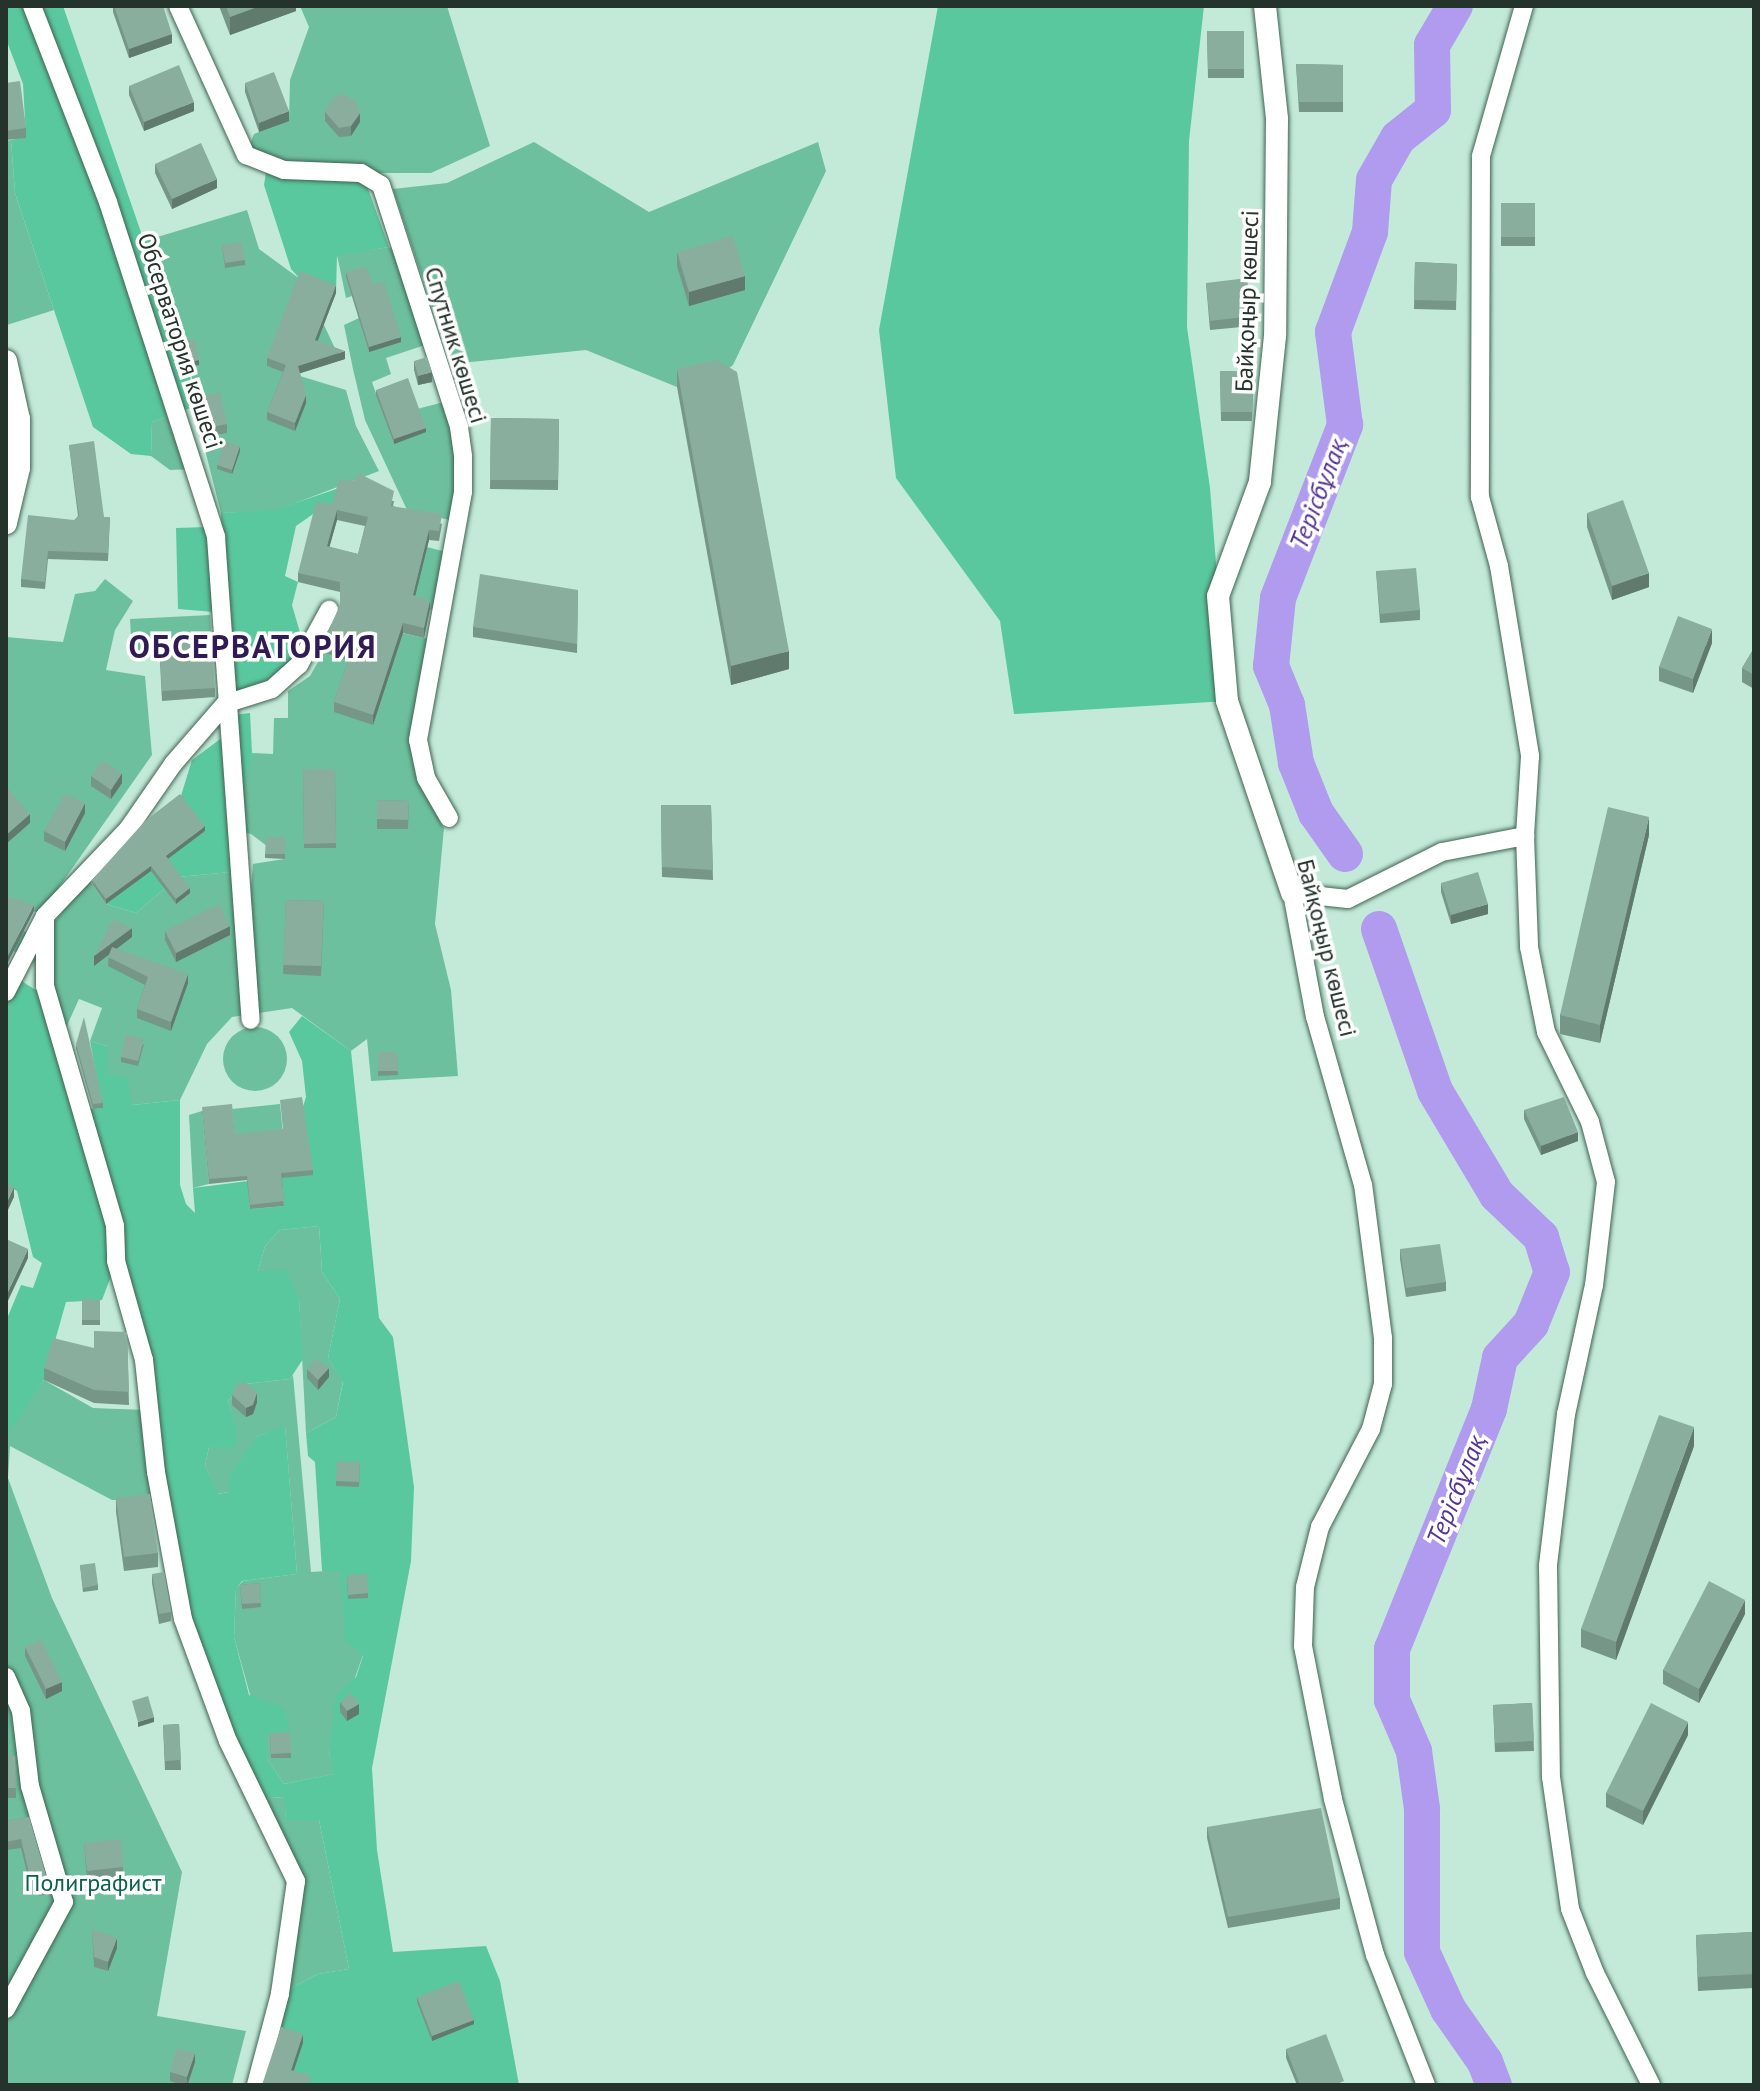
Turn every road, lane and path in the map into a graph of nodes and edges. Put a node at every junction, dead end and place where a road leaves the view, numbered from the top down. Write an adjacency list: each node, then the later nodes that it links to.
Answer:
1 (32, 6): 8 (street, Обсерватория көшесі)
2 (178, 6): 9 (street, Спутник көшесі)
3 (1265, 6): 11 (street, Байқоңыр көшесі)
4 (1524, 6): 10 (street)
5 (6, 361): 6 (street)
6 (6, 523)
7 (329, 610): 8 (street)
8 (225, 704): 12 (street); 14 (street, Обсерватория көшесі)
9 (449, 818)
10 (1525, 836): 11 (street); 19 (street)
11 (1292, 893): 18 (street, Байқоңыр көшесі)
12 (45, 916): 13 (street); 17 (street)
13 (6, 992)
14 (251, 1020)
15 (6, 1677): 16 (street)
16 (6, 2009)
17 (256, 2085)
18 (1426, 2085)
19 (1651, 2085)

